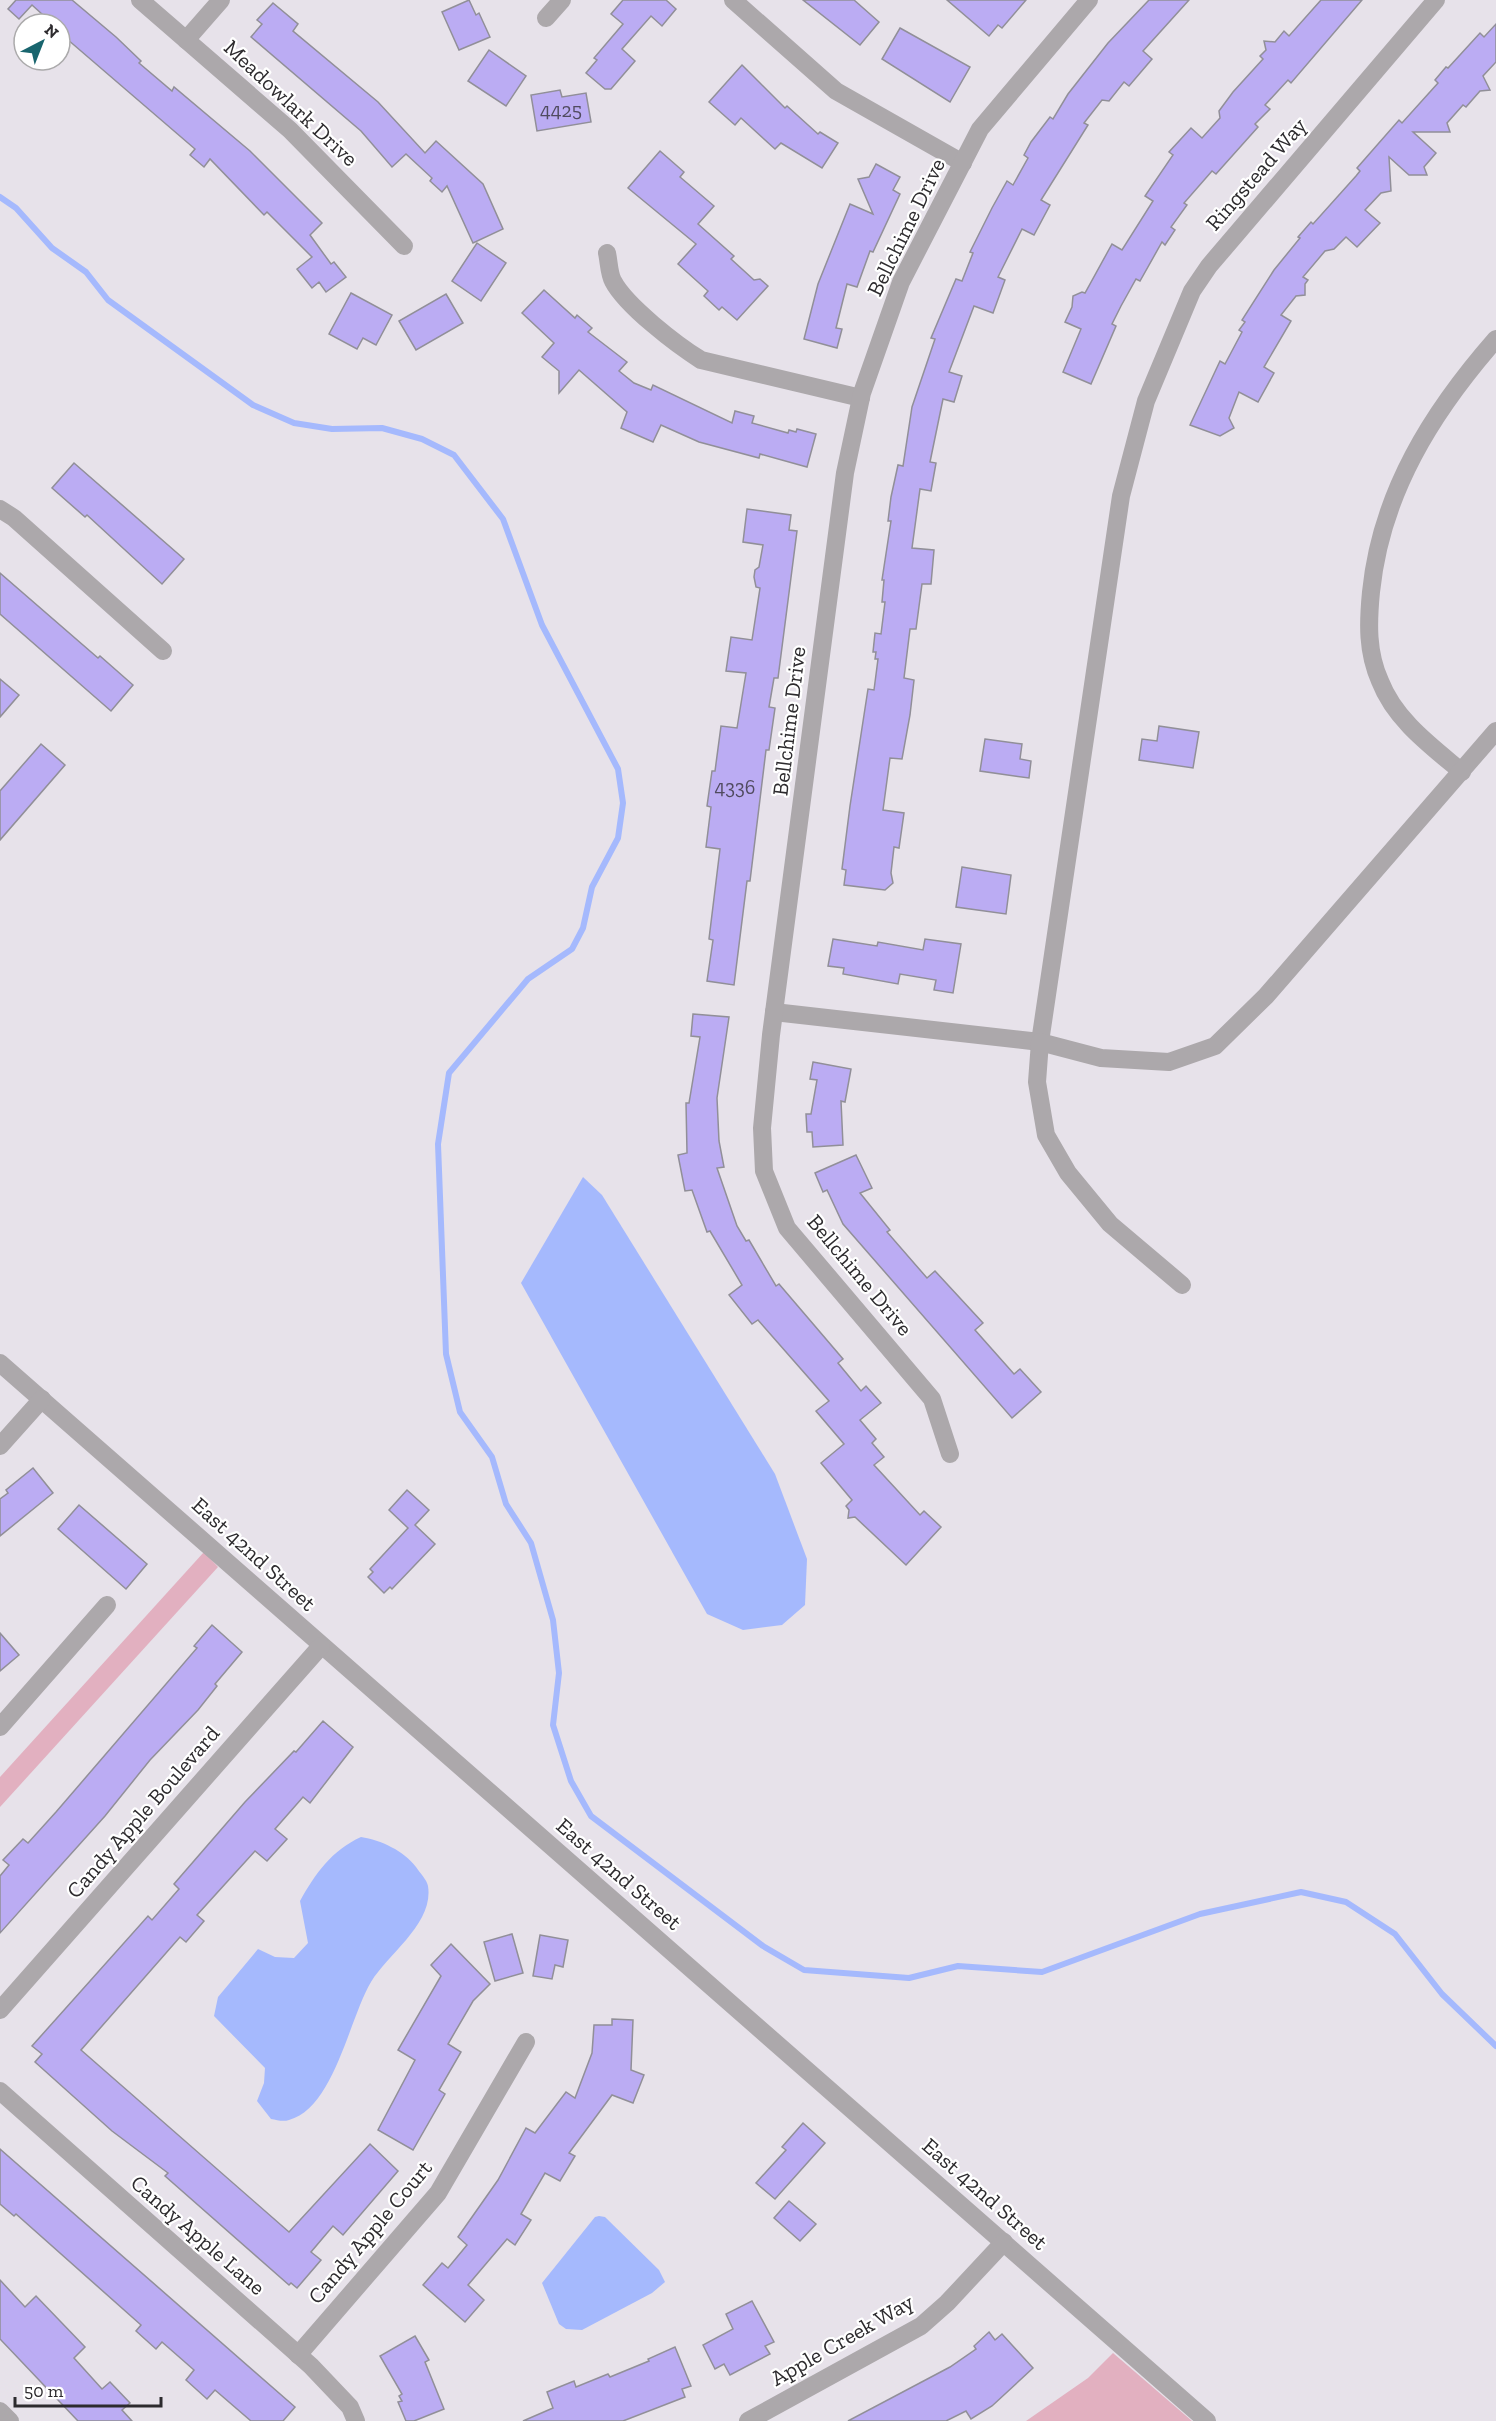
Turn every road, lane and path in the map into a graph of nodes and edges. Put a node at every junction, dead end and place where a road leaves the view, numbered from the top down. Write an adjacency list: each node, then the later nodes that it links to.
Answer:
1 (140, 0): 8 (street, Meadowlark Drive)
2 (221, 0): 8 (street)
3 (562, 0): 7 (street)
4 (734, 0): 9 (street)
5 (1089, 0): 9 (street, Bellchime Drive)
6 (1437, 0): 19 (street, Ringstead Way)
7 (546, 18)
8 (186, 40): 10 (street, Meadowlark Drive)
9 (963, 163): 13 (street, Bellchime Drive)
10 (404, 246)
11 (607, 253): 13 (street)
12 (1496, 339): 17 (street)
13 (861, 398): 18 (street, Bellchime Drive)
14 (0, 509): 15 (street)
15 (163, 651)
16 (1496, 731): 17 (street)
17 (1461, 772): 19 (street)
18 (774, 1012): 19 (street); 24 (street, Bellchime Drive)
19 (1040, 1042): 20 (street, Ringstead Way)
20 (1182, 1285)
21 (2, 1369): 22 (street, East 42nd Street)
22 (42, 1399): 23 (street); 26 (street, East 42nd Street)
23 (0, 1446)
24 (950, 1454)
25 (107, 1605): 27 (street)
26 (321, 1646): 28 (street, Candy Apple Boulevard); 31 (street, East 42nd Street)
27 (0, 1727)
28 (0, 2010)
29 (526, 2042): 32 (street, Candy Apple Court)
30 (0, 2091): 32 (street, Candy Apple Lane)
31 (1004, 2242): 36 (street, Apple Creek Way); 37 (street, East 42nd Street)
32 (298, 2355): 35 (street, Candy Apple Lane)
33 (0, 2411): 34 (street)
34 (10, 2421)
35 (356, 2421)
36 (748, 2421)
37 (1207, 2421)

